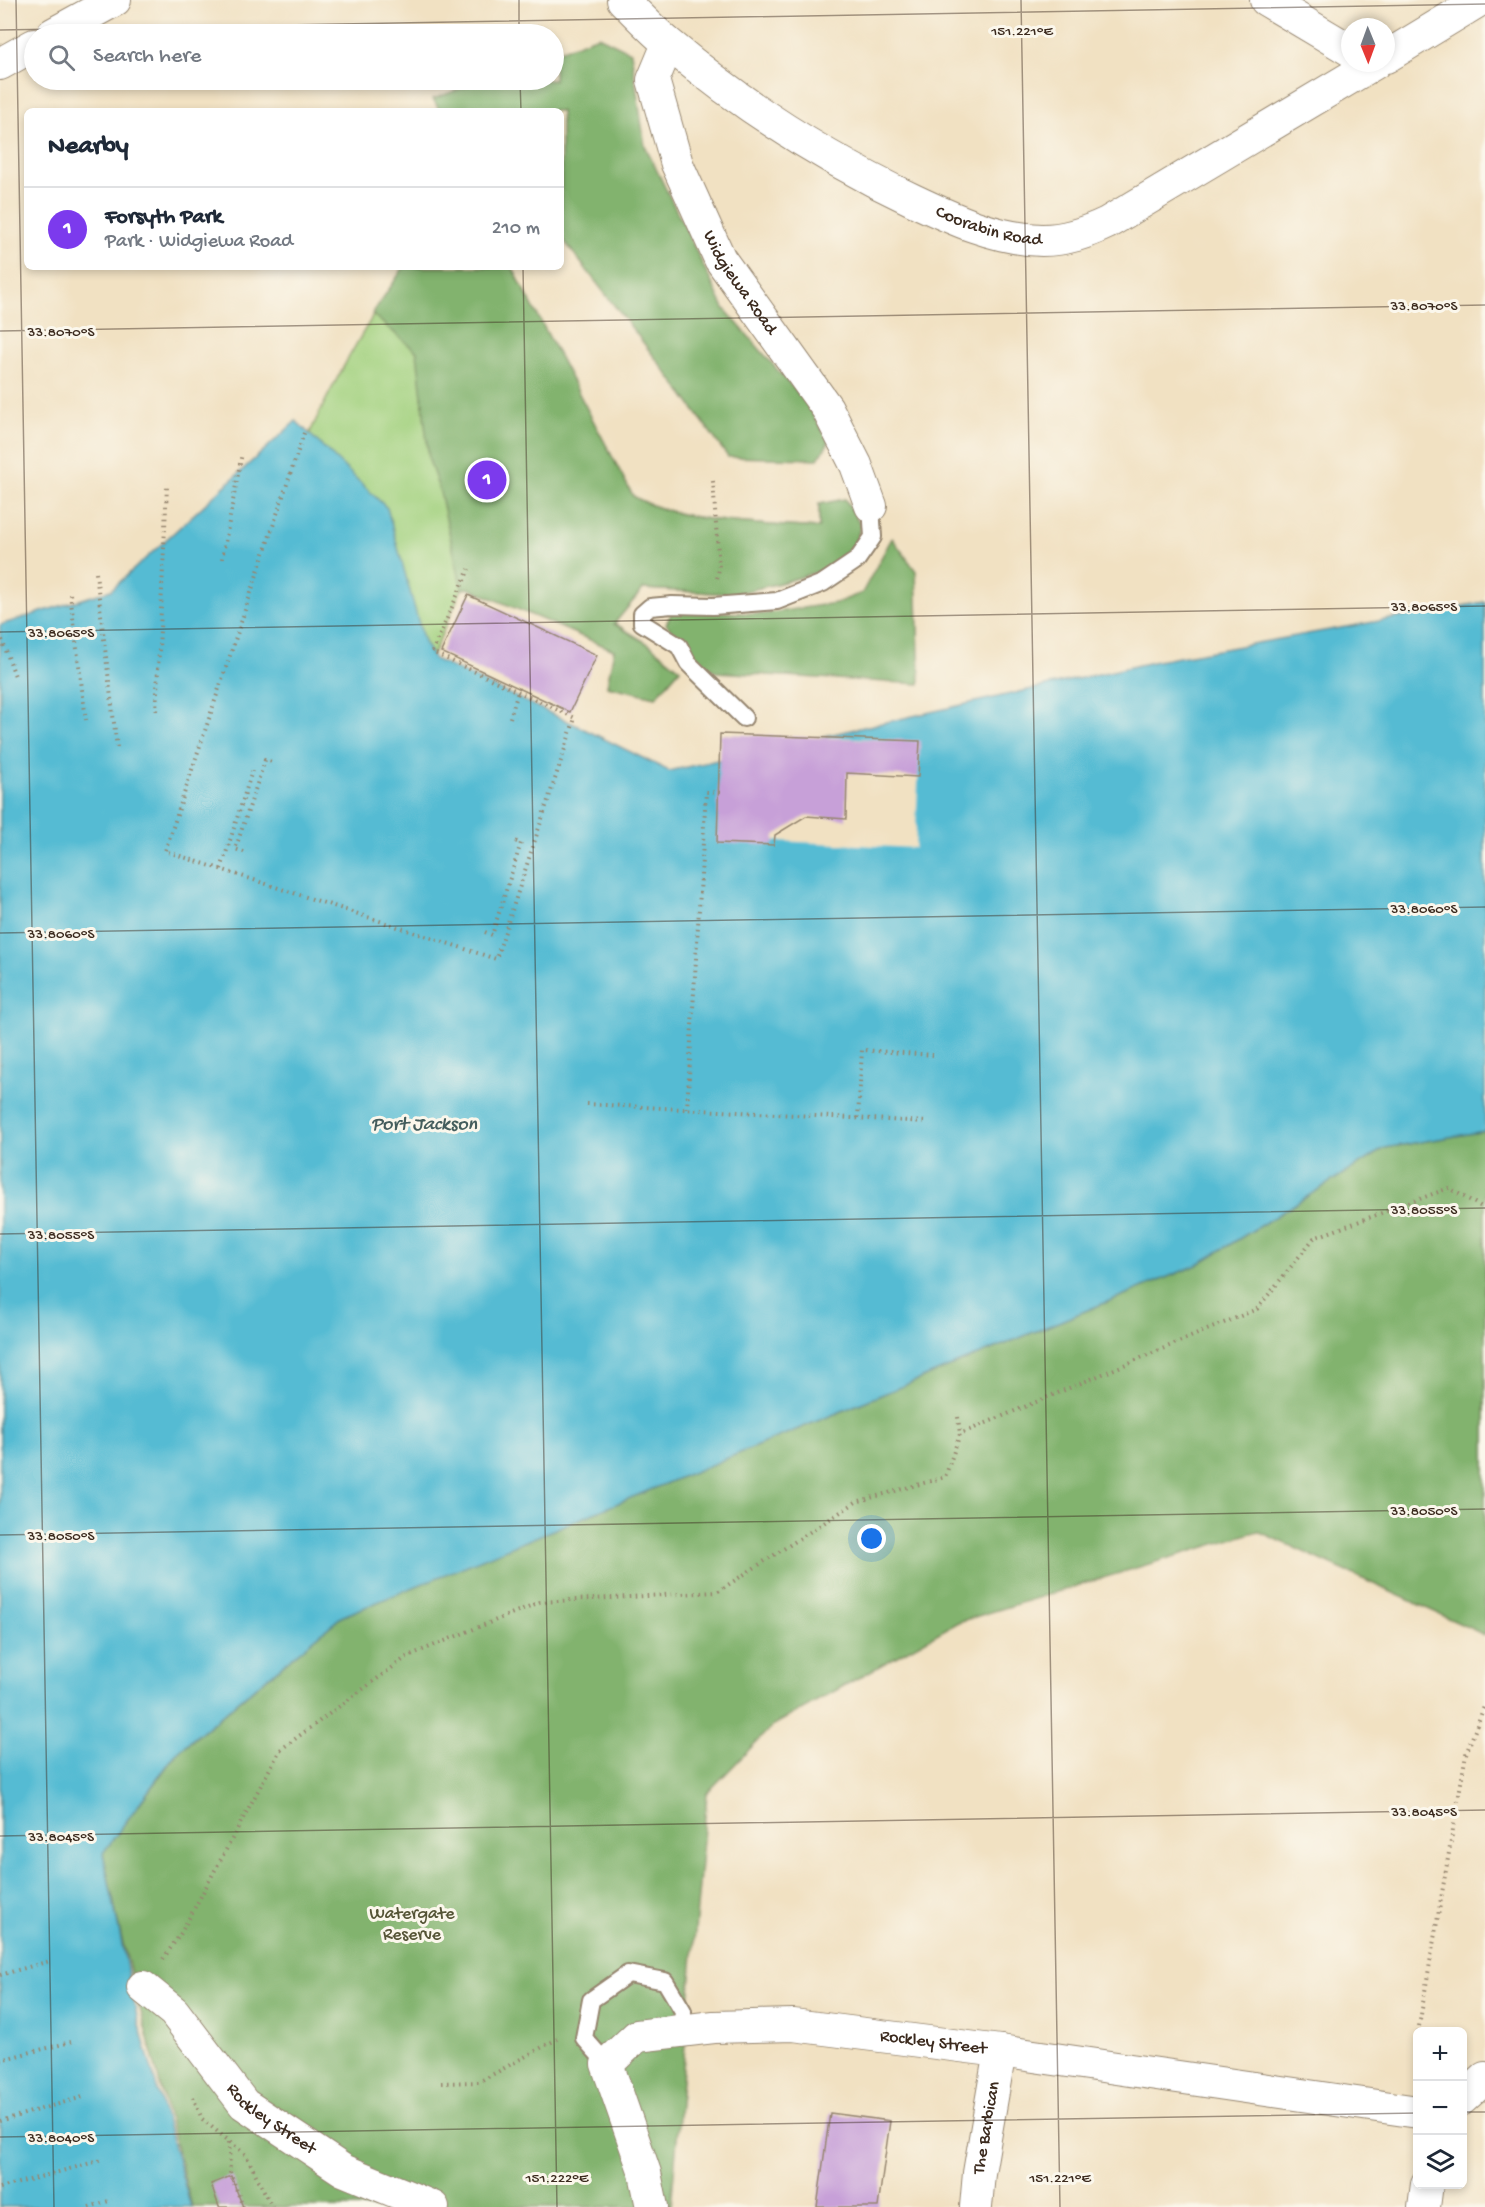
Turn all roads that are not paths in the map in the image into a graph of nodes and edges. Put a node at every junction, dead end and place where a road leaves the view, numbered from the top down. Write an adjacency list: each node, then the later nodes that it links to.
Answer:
1 (115, 0): 5 (street)
2 (623, 0): 7 (street, Coorabin Road)
3 (1266, 0): 6 (street)
4 (1480, 0): 8 (street, Coorabin Road)
5 (71, 24)
6 (1341, 42)
7 (668, 44): 11 (street, Coorabin Road); 12 (street, Widgiewa Road)
8 (1395, 46)
9 (24, 51): 10 (street)
10 (0, 64)
11 (1350, 72)
12 (871, 506): 13 (lane)
13 (744, 718)
14 (143, 1987): 22 (street, Rockley Street)
15 (681, 2031): 16 (street, Rockley Street); 17 (street, Rockley Street); 17 (lane)
16 (1000, 2051): 20 (street, Rockley Street); 24 (street, The Barbican)
17 (608, 2064): 23 (street)
18 (1485, 2078): 19 (street)
19 (1467, 2094)
20 (1413, 2111)
21 (1426, 2189): 25 (street)
22 (433, 2207)
23 (652, 2207)
24 (976, 2207)
25 (1424, 2207)

